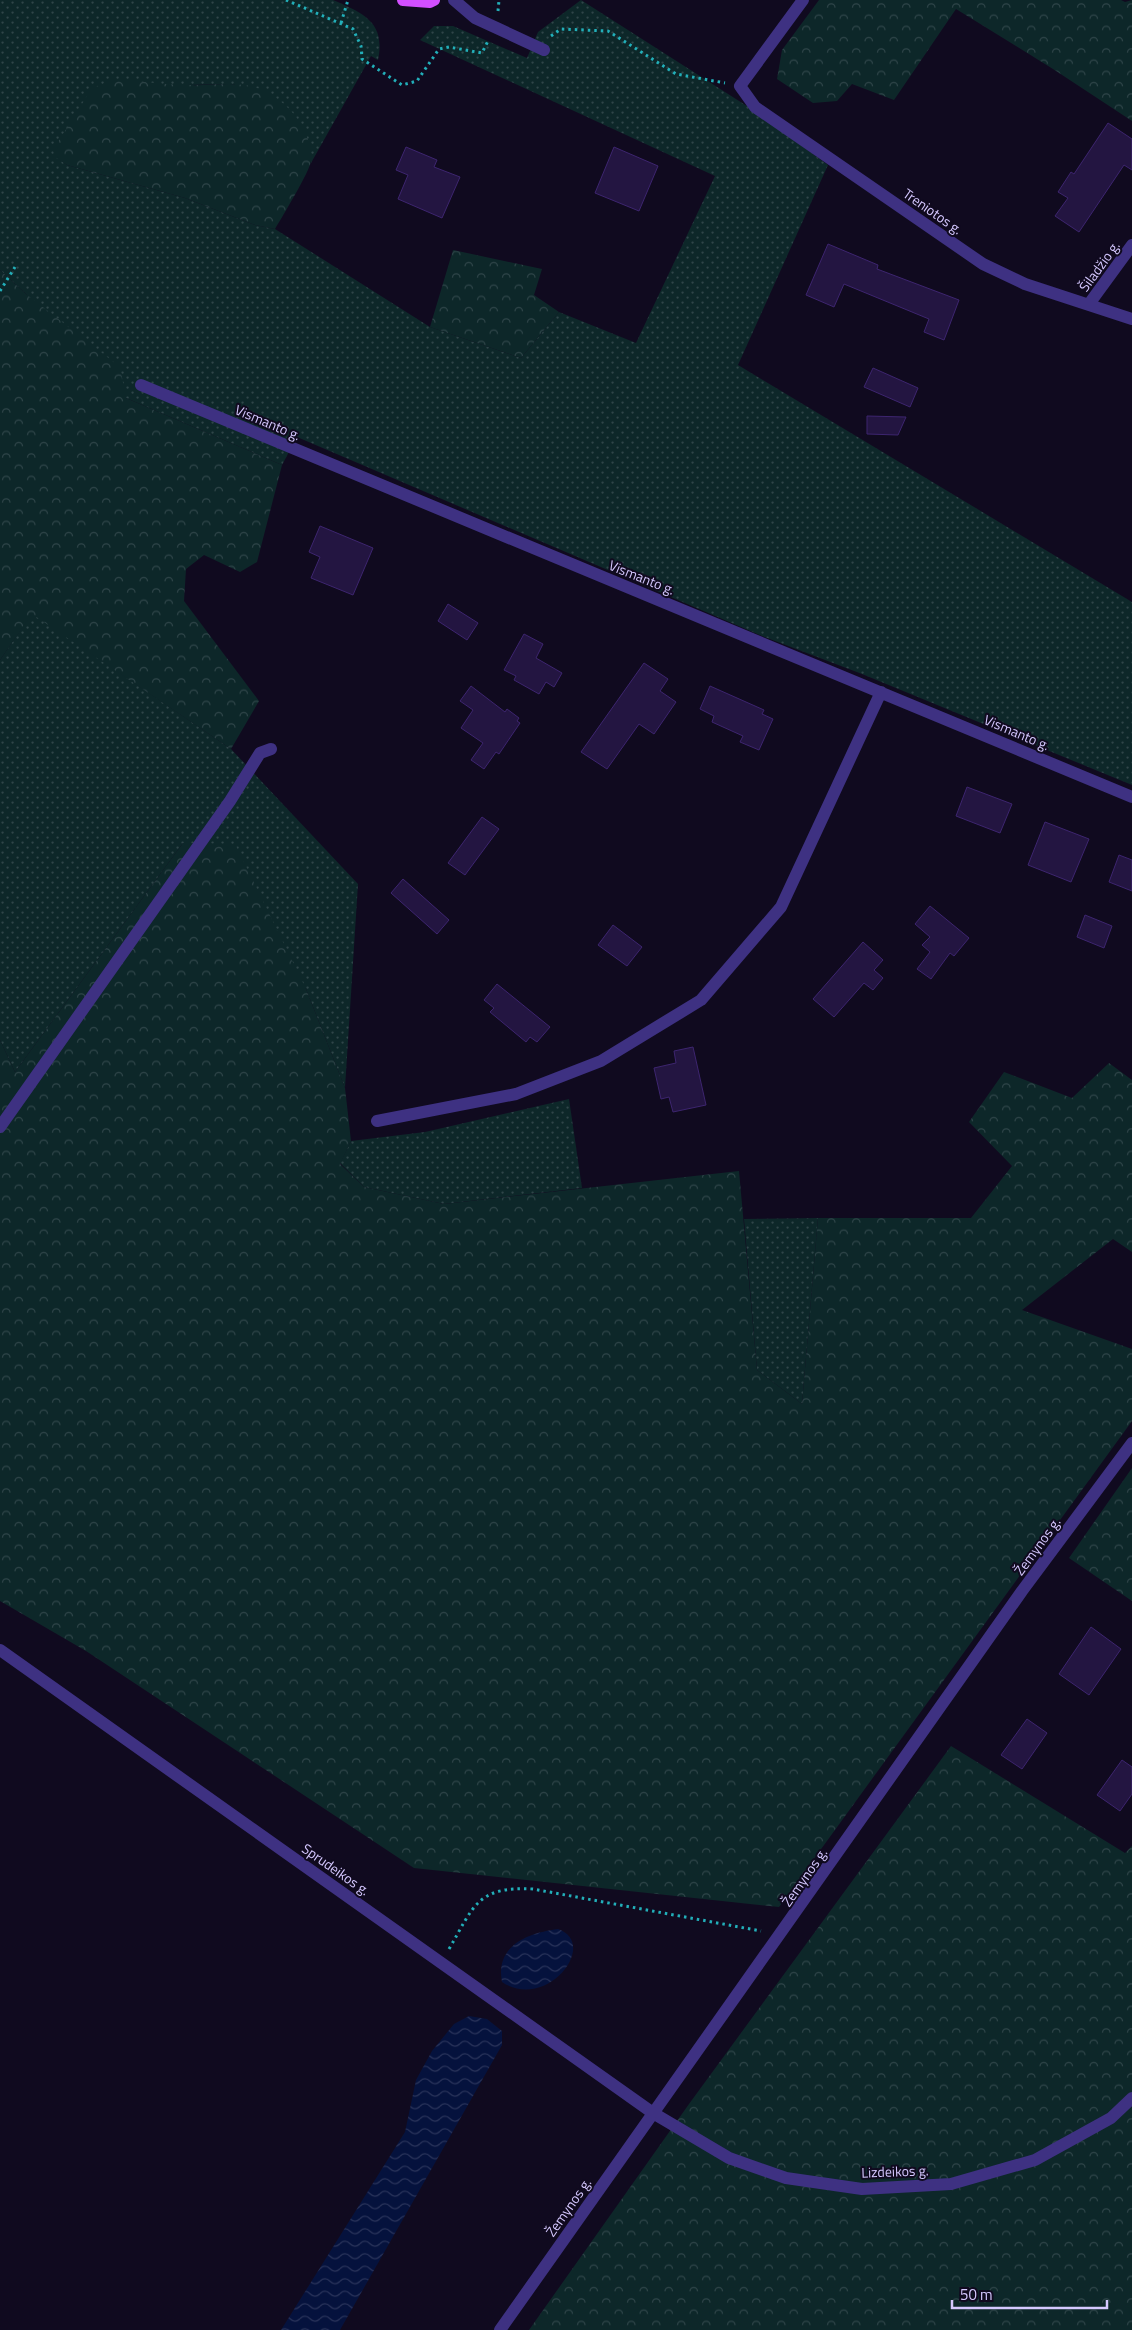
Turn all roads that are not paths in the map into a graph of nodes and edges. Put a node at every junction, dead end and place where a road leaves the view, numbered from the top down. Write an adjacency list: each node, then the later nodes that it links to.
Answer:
1 (404, 0): 2 (main road)
2 (434, 0)
3 (454, 0): 5 (street)
4 (803, 0): 7 (street, Treniotos g.)
5 (544, 50)
6 (1132, 245): 7 (street, Šiladžio g.)
7 (1089, 304): 8 (street, Treniotos g.)
8 (1132, 319)
9 (141, 385): 10 (street, Vismanto g.)
10 (881, 692): 12 (street, Vismanto g.); 13 (street)
11 (271, 750): 14 (street)
12 (1132, 797)
13 (378, 1121)
14 (0, 1127)
15 (1132, 1443): 18 (street, Žemynos g.)
16 (0, 1650): 18 (street, Sprudeikos g.)
17 (1132, 2098): 18 (street, Lizdeikos g.)
18 (653, 2113): 19 (street, Žemynos g.)
19 (500, 2330)

